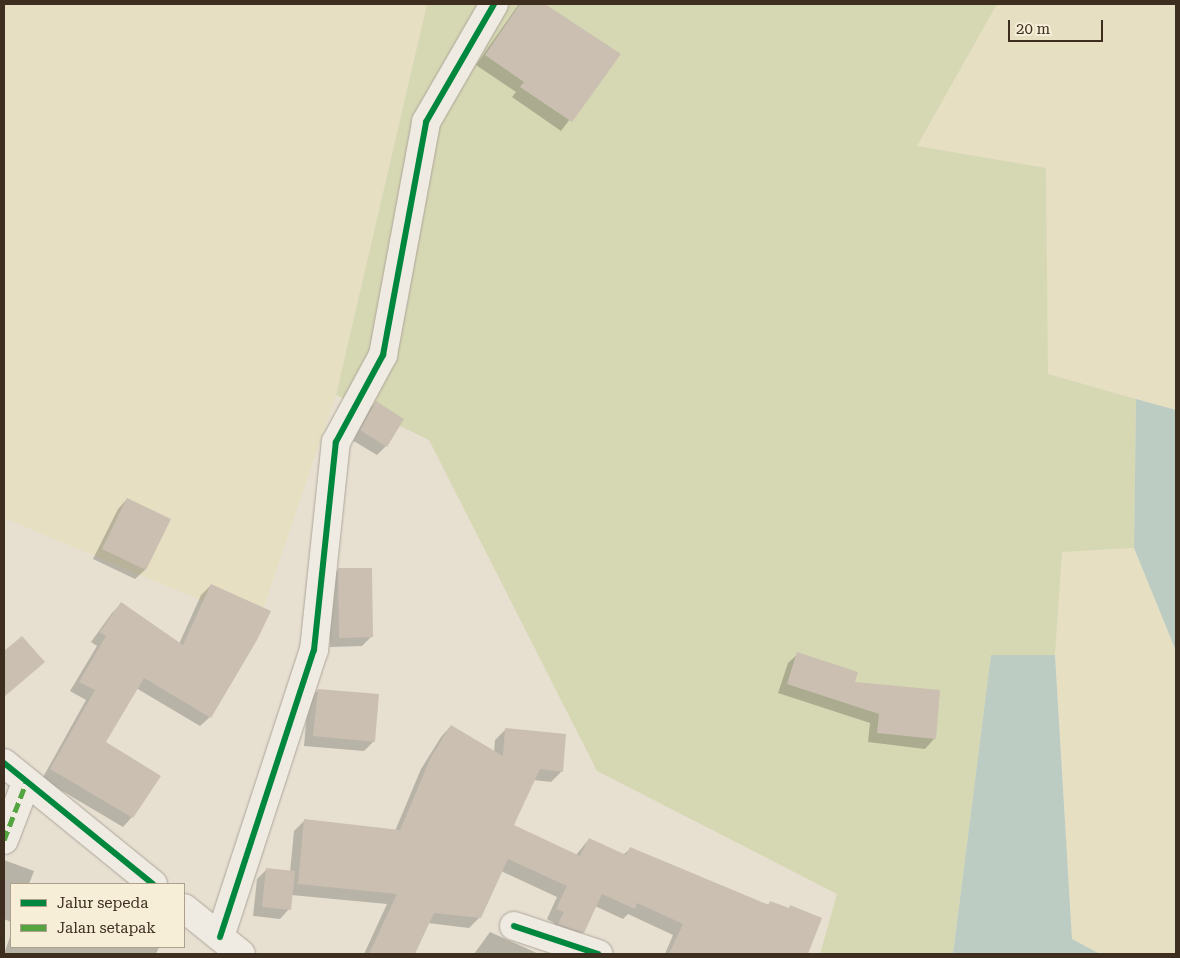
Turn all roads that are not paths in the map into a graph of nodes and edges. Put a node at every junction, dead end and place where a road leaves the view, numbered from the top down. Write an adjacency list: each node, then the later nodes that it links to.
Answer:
1 (494, 4): 8 (street)
2 (4, 763): 3 (street)
3 (26, 783): 4 (street); 5 (street)
4 (4, 840)
5 (152, 883)
6 (185, 909): 8 (street)
7 (514, 926): 10 (street)
8 (220, 937): 9 (street)
9 (241, 954)
10 (598, 954)

